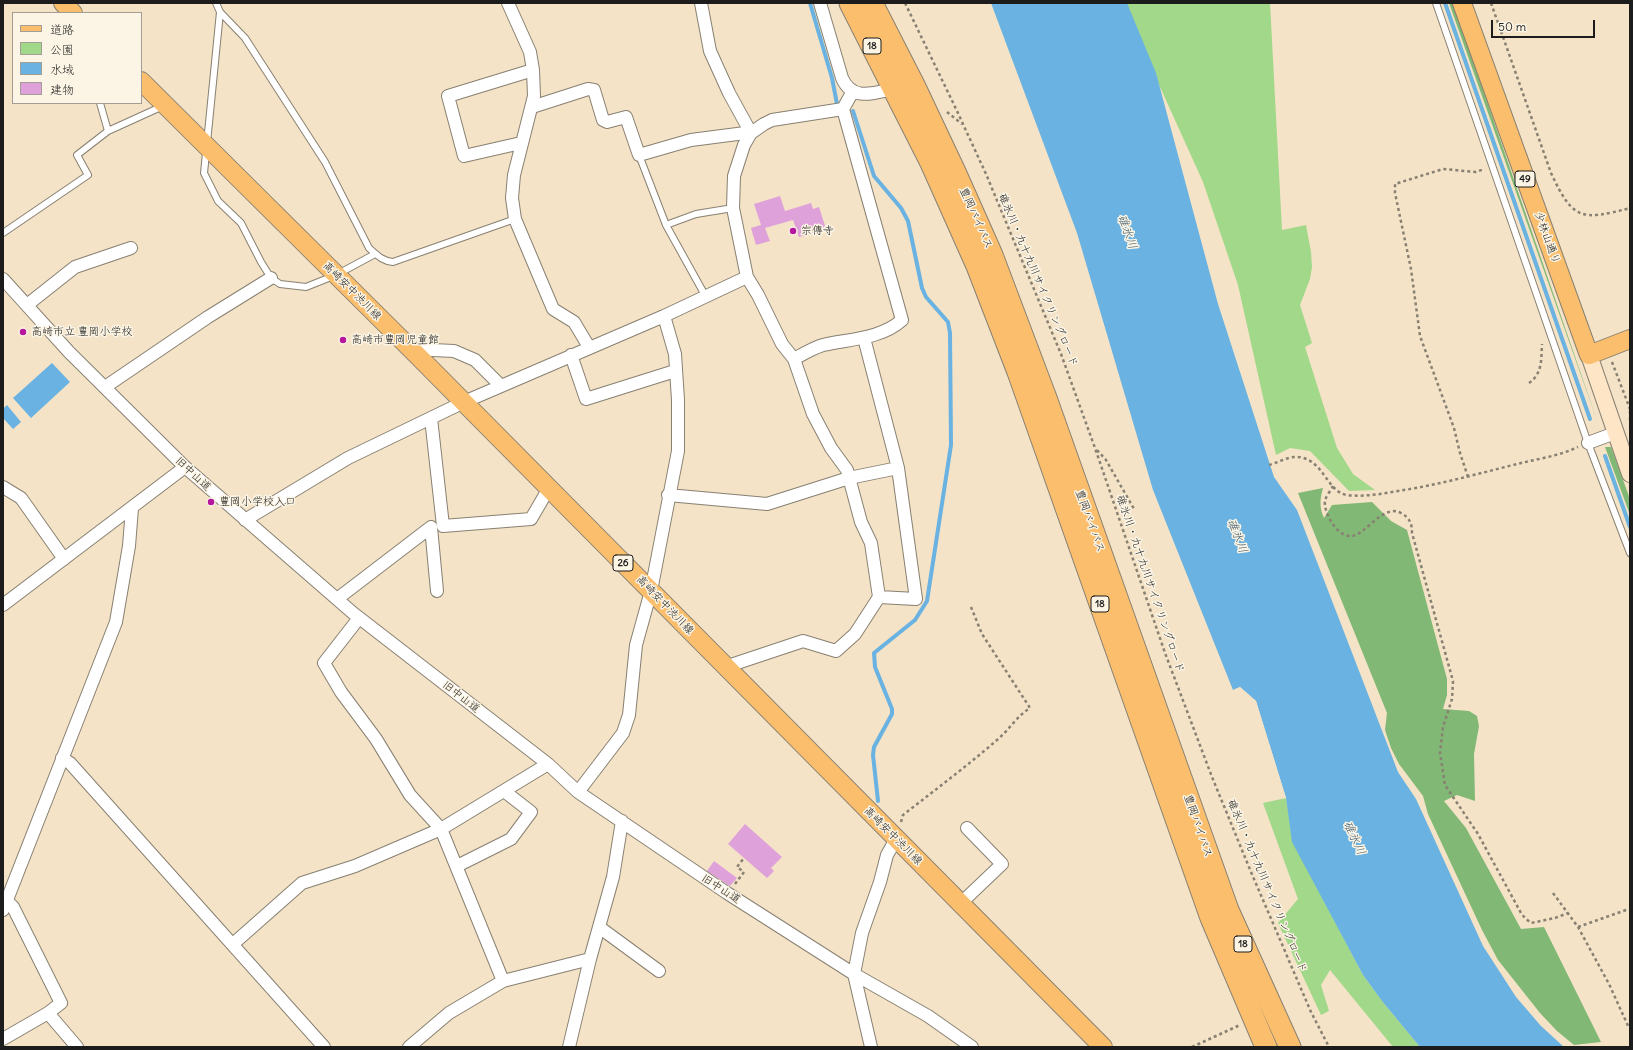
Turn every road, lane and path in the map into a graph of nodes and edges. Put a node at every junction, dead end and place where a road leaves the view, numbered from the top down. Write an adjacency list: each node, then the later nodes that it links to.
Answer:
1 (216, 3): 11 (lane)
2 (508, 3): 12 (street)
3 (701, 3): 22 (street)
4 (820, 3): 16 (street)
5 (850, 3): 15 (highway, 豊岡バイパス / 18)
6 (872, 3): 14 (highway, 豊岡バイパス / 18)
7 (904, 3): 60 (path, 碓氷川・九十九川サイクリングロード)
8 (1436, 3): 26 (lane)
9 (1462, 3): 48 (main road, 少林山通り / 49)
10 (1491, 3): 28 (path)
11 (220, 12): 24 (lane); 33 (lane)
12 (533, 70): 19 (street); 23 (street)
13 (142, 82): 18 (main road, 高崎安中渋川線 / 26)
14 (918, 88): 15 (street); 120 (highway, 豊岡バイパス / 18)
15 (894, 89): 16 (street); 119 (highway, 豊岡バイパス / 18)
16 (853, 91): 20 (street)
17 (100, 104): 21 (lane)
18 (166, 105): 21 (lane); 24 (main road, 高崎安中渋川線 / 26)
19 (532, 107): 23 (street); 25 (street)
20 (843, 109): 22 (street); 42 (street)
21 (108, 131): 31 (lane)
22 (751, 133): 25 (street); 27 (street)
23 (522, 143): 29 (street)
24 (208, 146): 34 (main road, 高崎安中渋川線 / 26); 36 (lane)
25 (639, 155): 30 (lane)
26 (1492, 166): 41 (lane); 65 (path)
27 (733, 208): 30 (lane); 35 (street)
28 (1630, 208)
29 (515, 219): 33 (lane); 44 (street)
30 (666, 225): 38 (lane)
31 (3, 233)
32 (131, 248): 39 (street)
33 (375, 254): 34 (lane)
34 (336, 275): 36 (lane); 46 (main road, 高崎安中渋川線 / 26)
35 (747, 277): 38 (street); 49 (street)
36 (271, 278): 53 (street)
37 (3, 279): 39 (street, 旧中山道)
38 (706, 297): 40 (street)
39 (27, 305): 53 (street, 旧中山道)
40 (664, 316): 44 (street); 50 (street)
41 (1547, 323): 51 (path); 59 (lane)
42 (864, 338): 49 (street); 63 (street)
43 (1630, 339): 45 (main road)
44 (589, 347): 47 (street)
45 (1607, 348): 48 (main road); 55 (path)
46 (411, 349): 52 (street); 54 (main road, 高崎安中渋川線 / 26)
47 (571, 355): 50 (street); 52 (street)
48 (1589, 355): 58 (street, 少林山通り)
49 (794, 358): 66 (street)
50 (675, 371): 70 (street)
51 (1529, 382)
52 (501, 386): 54 (street)
53 (105, 387): 62 (street, 旧中山道)
54 (464, 402): 56 (street); 69 (main road, 高崎安中渋川線 / 26)
55 (1630, 410): 57 (path)
56 (431, 418): 69 (street); 73 (street)
57 (1630, 423)
58 (1616, 433): 59 (street); 64 (street, 少林山通り)
59 (1588, 443): 65 (path); 74 (lane)
60 (1095, 448): 72 (path); 121 (path, 碓氷川・九十九川サイクリングロード)
61 (1269, 465): 67 (path)
62 (185, 467): 71 (street); 73 (street, 旧中山道)
63 (898, 468): 66 (street); 78 (street)
64 (1630, 474)
65 (1468, 477): 67 (path)
66 (849, 478): 70 (street); 78 (street)
67 (1333, 486): 99 (path)
68 (3, 487): 75 (street)
69 (549, 488): 76 (main road, 高崎安中渋川線 / 26)
70 (668, 495): 76 (street)
71 (132, 508): 75 (street); 84 (street)
72 (1134, 510)
73 (245, 520): 79 (street, 旧中山道)
74 (1630, 554)
75 (64, 559): 80 (street)
76 (651, 590): 83 (main road, 高崎安中渋川線 / 26); 87 (street)
77 (437, 591): 79 (street)
78 (879, 597): 83 (street)
79 (337, 599): 82 (street, 旧中山道)
80 (3, 606)
81 (970, 607): 91 (path)
82 (359, 618): 85 (street, 旧中山道); 90 (street)
83 (725, 667): 91 (main road, 高崎安中渋川線 / 26)
84 (62, 758): 97 (street); 102 (street)
85 (548, 764): 86 (street); 87 (street, 旧中山道)
86 (504, 791): 90 (street); 93 (street)
87 (578, 792): 88 (street, 旧中山道)
88 (622, 821): 94 (street, 旧中山道); 100 (street)
89 (967, 828): 96 (street)
90 (442, 829): 93 (street); 102 (street)
91 (896, 839): 96 (main road, 高崎安中渋川線 / 26); 105 (street)
92 (744, 858): 94 (path)
93 (457, 866): 106 (street)
94 (727, 893): 105 (street, 旧中山道)
95 (1553, 893): 99 (path)
96 (960, 904): 117 (main road, 高崎安中渋川線 / 26)
97 (5, 906): 107 (street)
98 (1630, 910): 101 (path)
99 (1568, 913): 101 (path)
100 (599, 927): 103 (street); 104 (street)
101 (1578, 927): 109 (path)
102 (233, 944): 112 (street)
103 (590, 959): 106 (street); 114 (street)
104 (659, 971)
105 (854, 974): 115 (street); 116 (street, 旧中山道)
106 (503, 981): 113 (street)
107 (48, 1013): 110 (street); 111 (street)
108 (1244, 1023): 118 (path)
109 (1629, 1028)
110 (3, 1039)
111 (77, 1047)
112 (324, 1047)
113 (409, 1047)
114 (569, 1047)
115 (871, 1047)
116 (972, 1047)
117 (1103, 1047)
118 (1192, 1047)
119 (1266, 1047)
120 (1290, 1047)
121 (1329, 1047)

